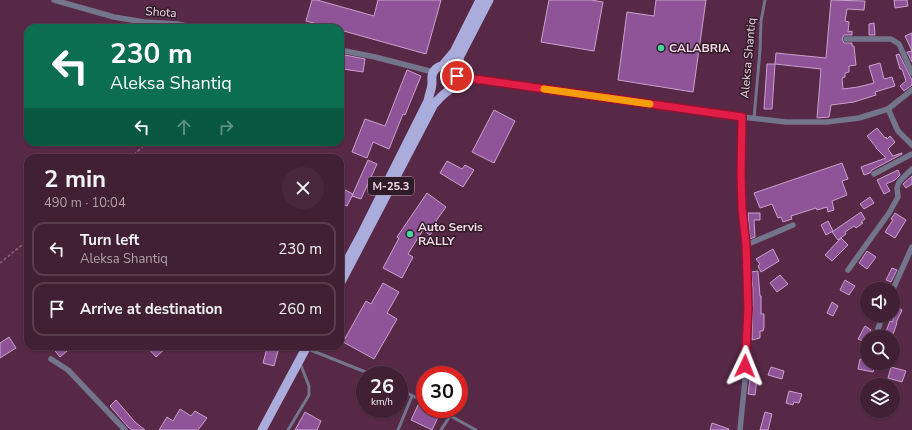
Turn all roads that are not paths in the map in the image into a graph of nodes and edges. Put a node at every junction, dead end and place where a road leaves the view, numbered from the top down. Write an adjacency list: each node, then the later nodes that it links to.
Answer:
1 (54, 0): 5 (street, Shota)
2 (480, 0): 8 (main road)
3 (489, 0): 11 (main road, M-25.3)
4 (765, 0): 17 (lane, Aleksa Shantiq)
5 (177, 24)
6 (846, 39): 10 (street)
7 (344, 51): 9 (street)
8 (443, 65): 9 (main road); 11 (main road)
9 (433, 72): 12 (main road, M-25.3)
10 (912, 73)
11 (457, 76): 14 (main road, M-25.3); 16 (street)
12 (432, 83): 14 (main road); 25 (main road, M-25.3)
13 (912, 90): 15 (street)
14 (447, 91): 27 (main road, M-25.3)
15 (888, 109): 17 (street); 18 (street)
16 (742, 117): 17 (street); 23 (street)
17 (754, 118)
18 (912, 145)
19 (912, 154): 21 (street)
20 (912, 169): 26 (street)
21 (874, 174)
22 (793, 225): 23 (street)
23 (746, 245): 47 (street)
24 (912, 246): 28 (street)
25 (344, 267)
26 (848, 270)
27 (344, 276)
28 (896, 282)
29 (303, 350): 41 (main road)
30 (304, 350): 33 (main road)
31 (312, 350): 34 (lane)
32 (51, 359): 40 (street)
33 (299, 361): 42 (main road); 43 (lane)
34 (356, 368)
35 (408, 394): 36 (lane)
36 (412, 396): 37 (lane); 44 (lane)
37 (416, 398)
38 (449, 418): 45 (lane)
39 (454, 418): 46 (lane)
40 (125, 430)
41 (255, 430)
42 (262, 430)
43 (288, 430)
44 (398, 430)
45 (441, 430)
46 (476, 430)
47 (740, 430)

